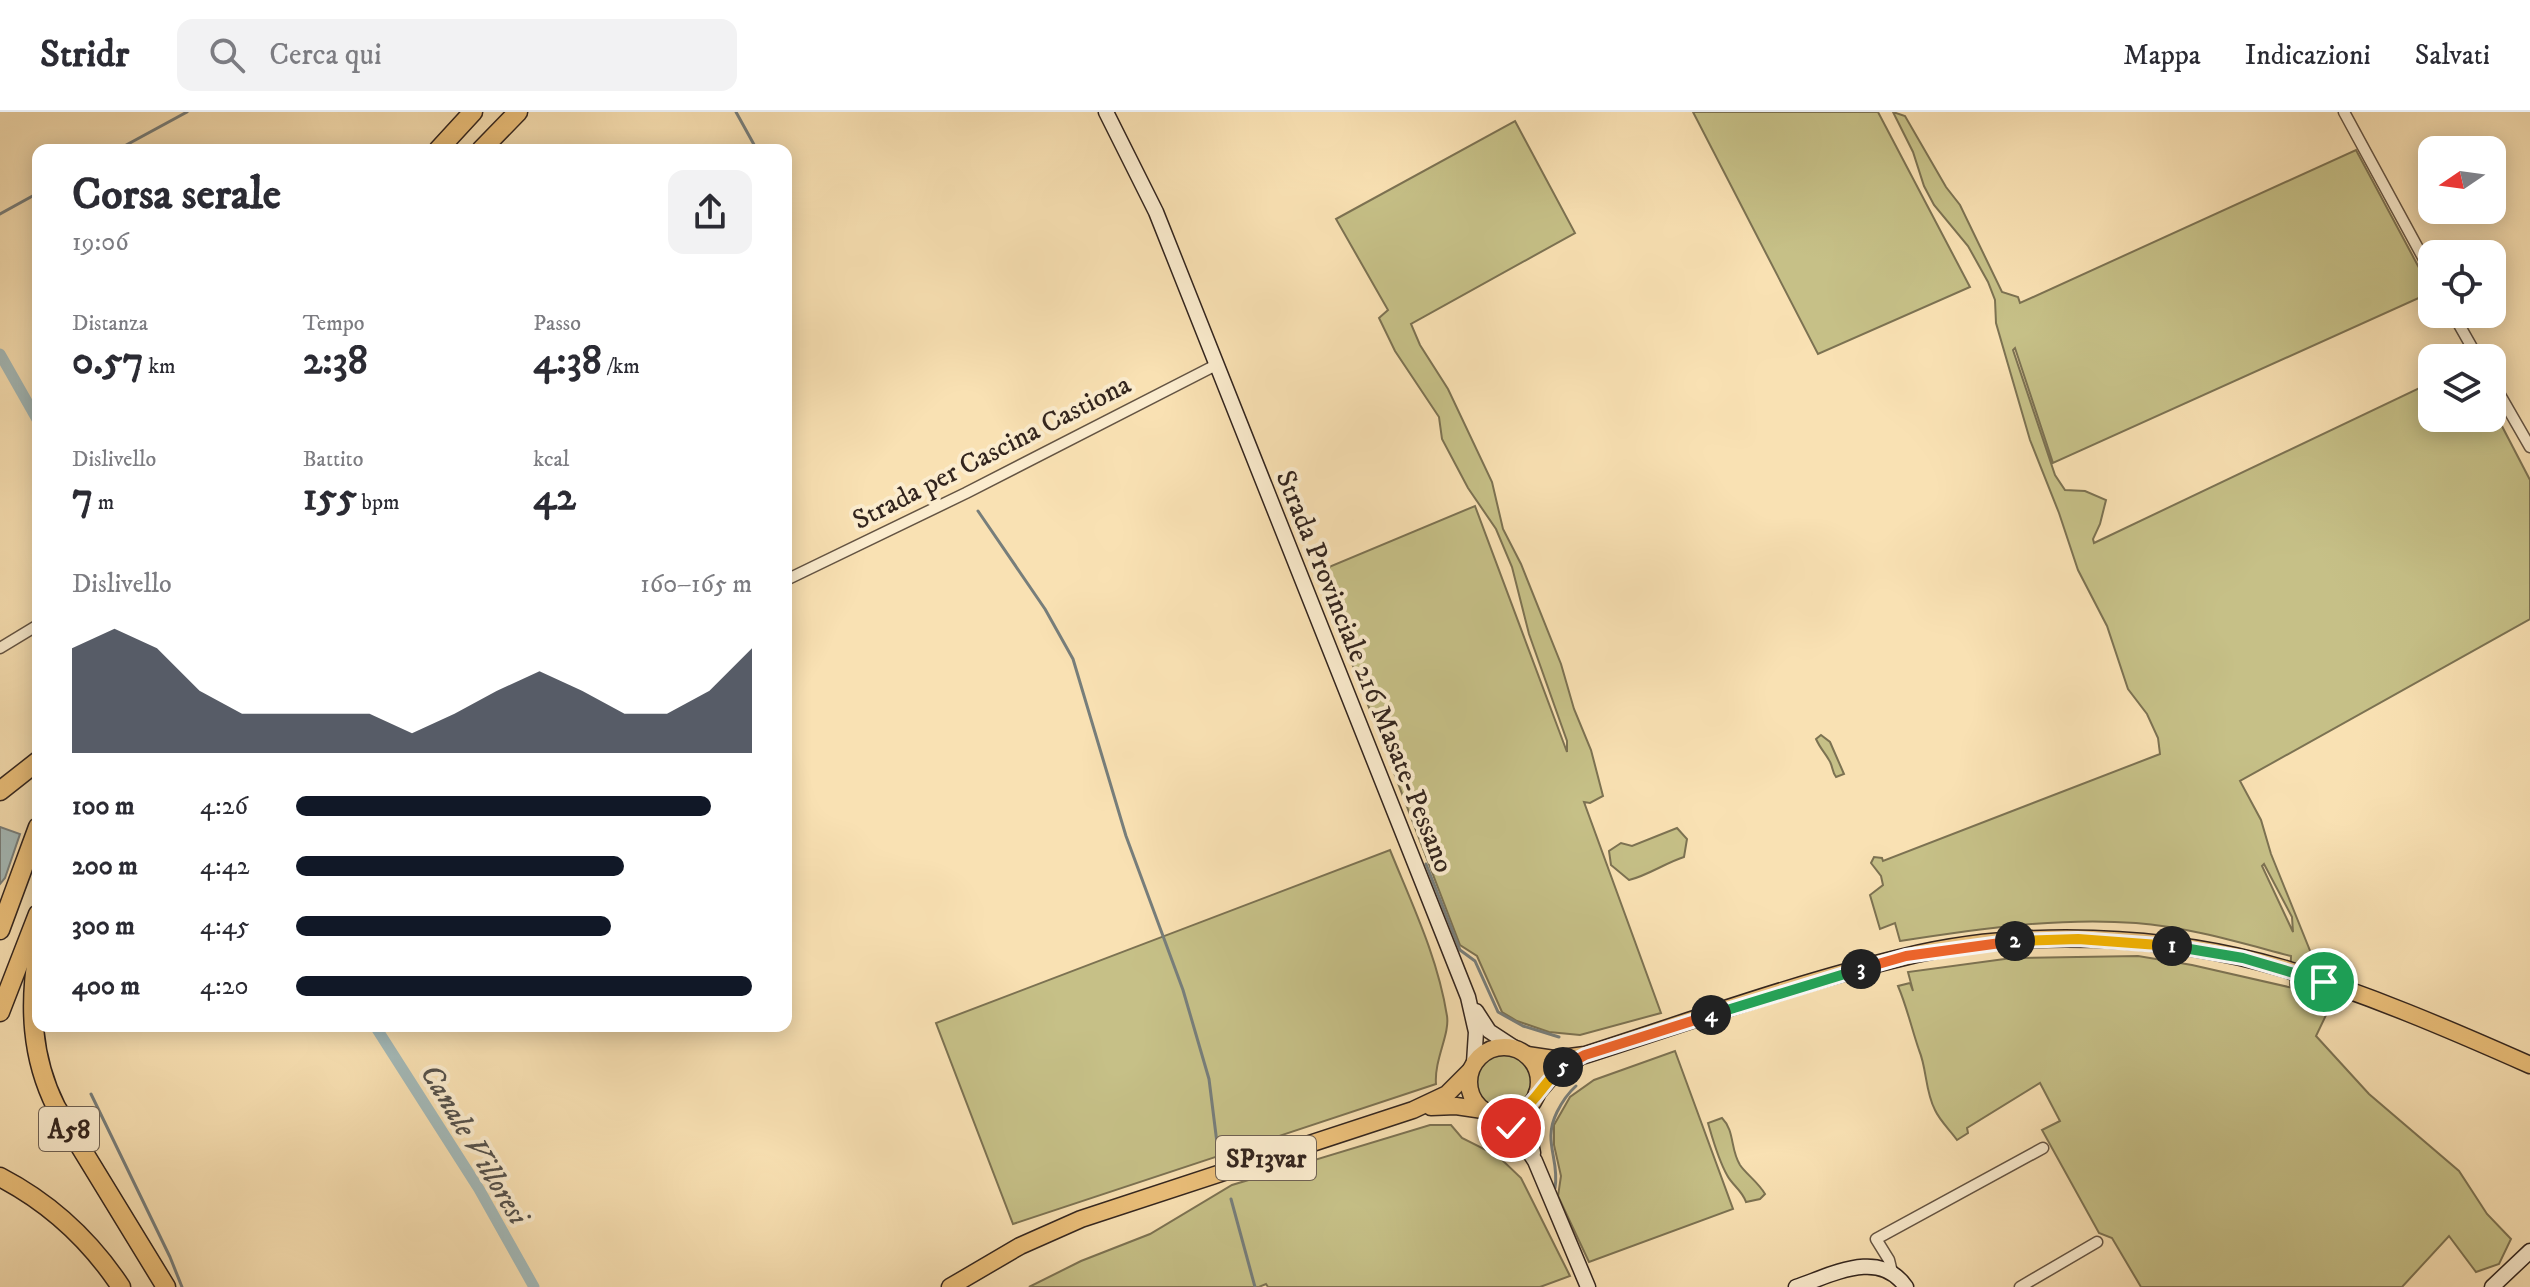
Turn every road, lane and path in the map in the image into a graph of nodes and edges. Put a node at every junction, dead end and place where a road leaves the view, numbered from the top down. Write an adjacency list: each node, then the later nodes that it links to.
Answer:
1 (473, 112): 5 (highway)
2 (518, 112): 6 (highway)
3 (1106, 112): 8 (main road, Strada Provinciale 216 Masate-Pessano)
4 (2344, 112): 7 (street)
5 (444, 144)
6 (487, 144)
7 (2418, 248)
8 (1216, 365): 11 (street, Strada per Cascina Castiona); 19 (main road, Strada Provinciale 216 Masate-Pessano)
9 (2506, 405): 10 (street)
10 (2530, 447)
11 (792, 577)
12 (32, 629): 13 (street)
13 (0, 648)
14 (32, 766): 15 (highway)
15 (0, 791)
16 (32, 843): 18 (highway)
17 (32, 929): 20 (highway)
18 (0, 930)
19 (1468, 997): 22 (main road); 25 (main road)
20 (0, 1012)
21 (34, 1032): 36 (highway, A58)
22 (1521, 1052): 23 (main road, SP13var); 25 (main road, SP13var); 26 (main road)
23 (1585, 1055): 24 (main road, SP13var); 26 (main road, SP13var)
24 (2530, 1065)
25 (1472, 1067): 27 (main road, SP13var); 28 (main road)
26 (1533, 1100): 28 (main road, SP13var); 30 (main road)
27 (1413, 1110): 28 (main road, SP13var); 37 (main road, SP13var)
28 (1488, 1113): 30 (main road)
29 (2043, 1148): 34 (street)
30 (1535, 1161): 38 (main road)
31 (0, 1177): 35 (highway, A58)
32 (2097, 1242): 41 (street)
33 (2530, 1251): 42 (main road)
34 (1892, 1272): 39 (main road); 40 (main road)
35 (121, 1287)
36 (166, 1287)
37 (950, 1287)
38 (1588, 1287)
39 (1796, 1287)
40 (1906, 1287)
41 (2020, 1287)
42 (2492, 1287)

